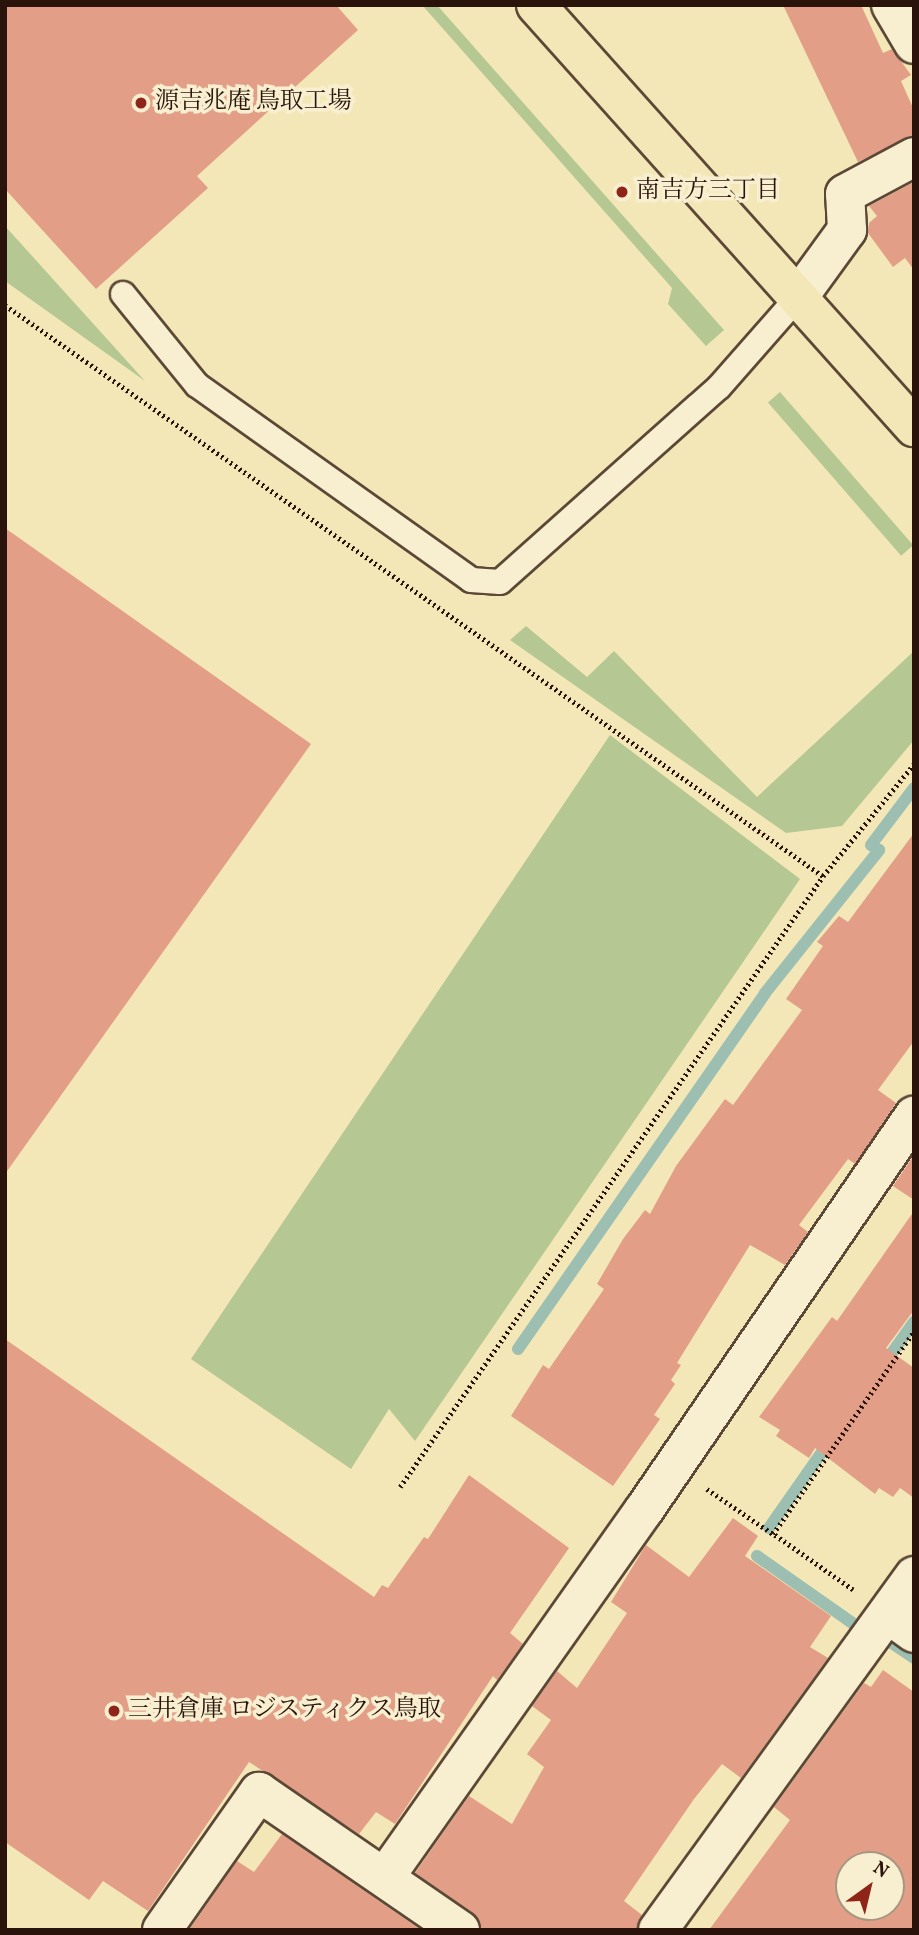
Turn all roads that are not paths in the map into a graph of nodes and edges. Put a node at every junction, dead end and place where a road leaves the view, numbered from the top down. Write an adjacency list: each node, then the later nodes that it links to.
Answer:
1 (536, 5): 6 (main road)
2 (891, 5): 3 (street)
3 (914, 44)
4 (914, 157): 6 (street)
5 (123, 294): 6 (lane)
6 (799, 296): 7 (main road)
7 (914, 427)
8 (914, 1116): 11 (street)
9 (914, 1576): 10 (street)
10 (901, 1623): 14 (street)
11 (384, 1877): 12 (street); 13 (street)
12 (162, 1930)
13 (460, 1930)
14 (658, 1930)

